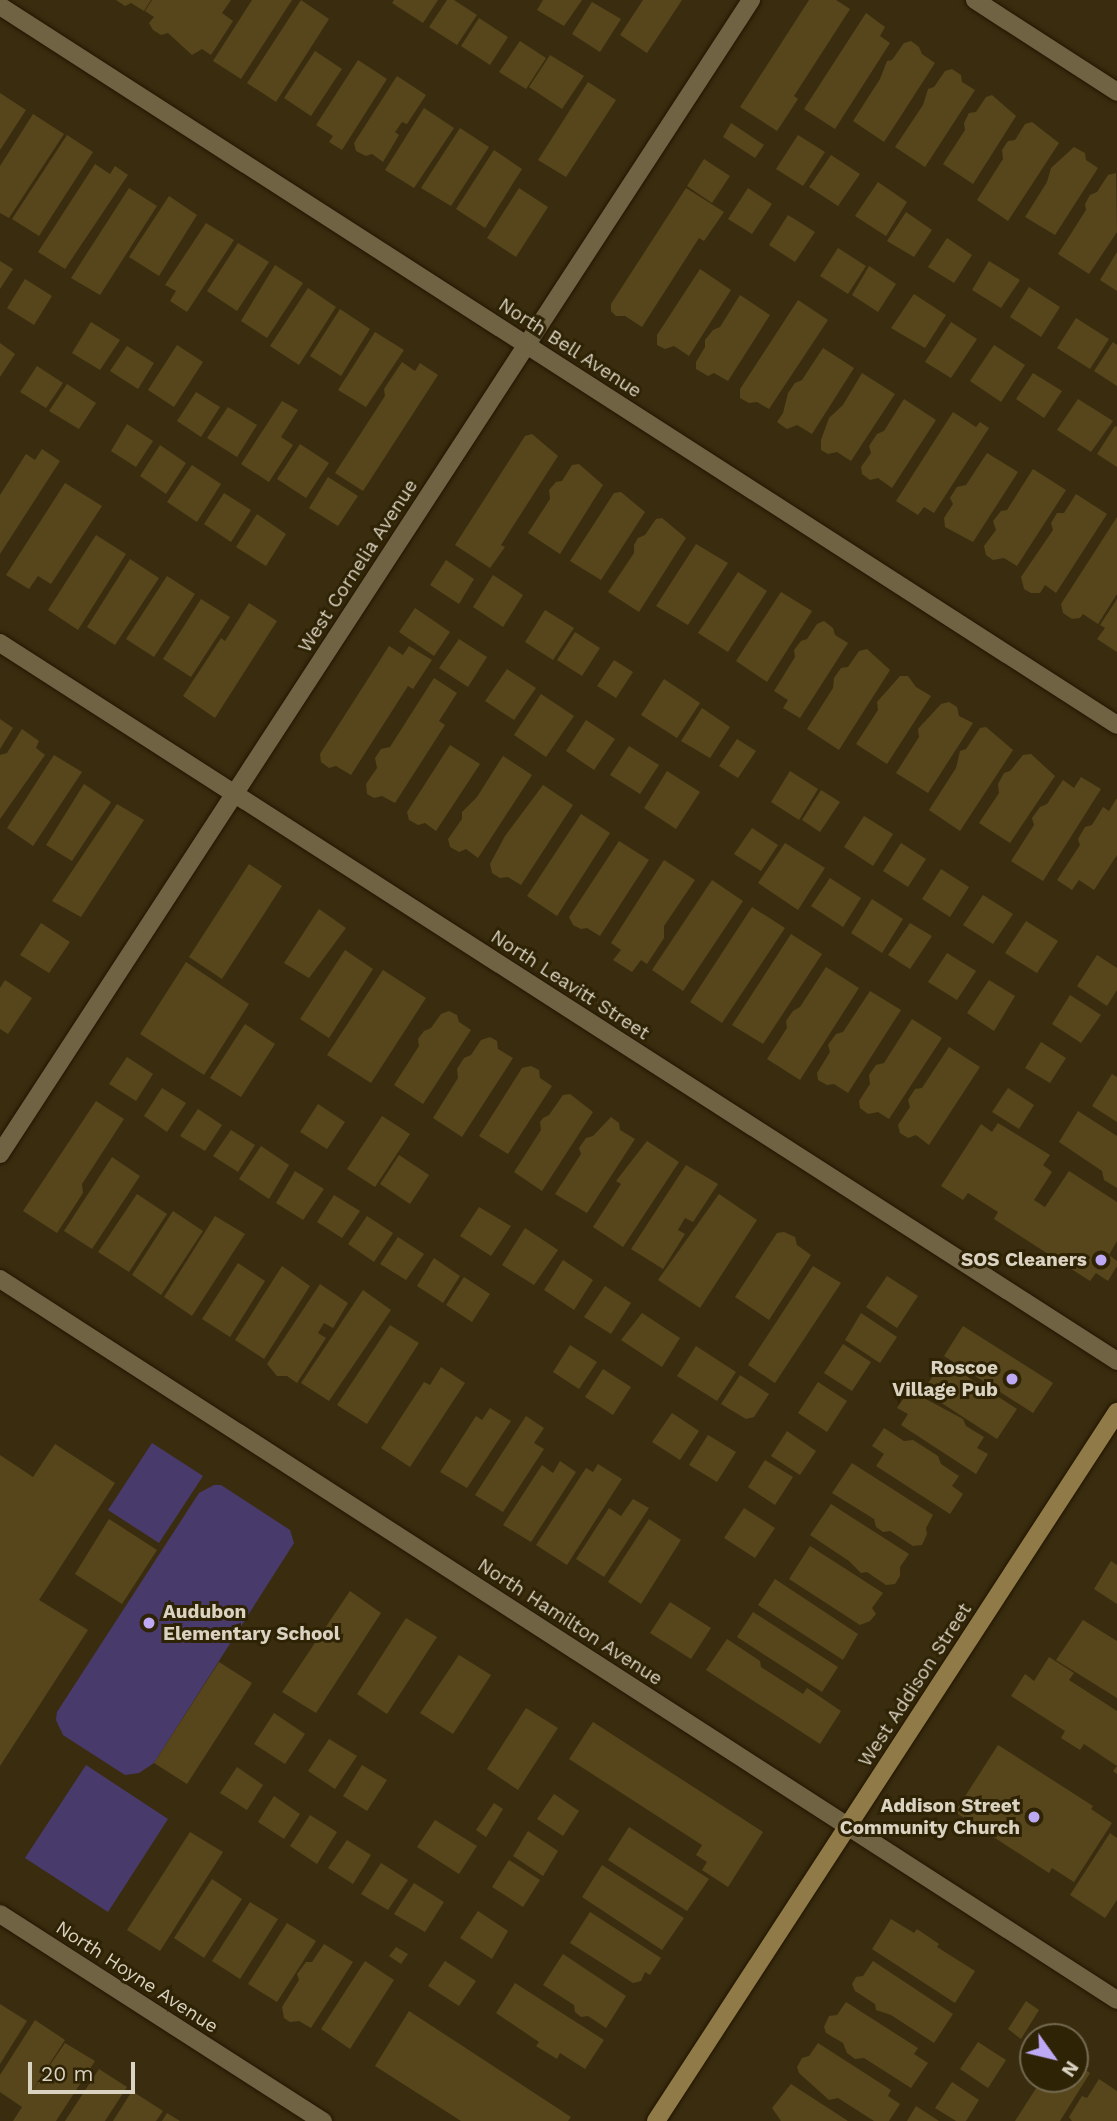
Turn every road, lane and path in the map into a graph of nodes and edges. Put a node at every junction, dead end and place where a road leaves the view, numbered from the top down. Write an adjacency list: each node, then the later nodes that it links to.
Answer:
1 (751, 0): 5 (street, West Cornelia Avenue)
2 (975, 0): 4 (street)
3 (0, 6): 5 (street, North Bell Avenue)
4 (1117, 92)
5 (526, 345): 7 (street, North Bell Avenue); 8 (street, West Cornelia Avenue)
6 (0, 643): 8 (street, North Leavitt Street)
7 (1117, 725)
8 (234, 794): 9 (street, West Cornelia Avenue); 11 (street, North Leavitt Street)
9 (0, 1154)
10 (0, 1279): 13 (street, North Hamilton Avenue)
11 (1117, 1361)
12 (1117, 1412): 13 (street, West Addison Street)
13 (848, 1826): 15 (street, North Hamilton Avenue); 17 (street, West Addison Street)
14 (0, 1914): 16 (street, North Hoyne Avenue)
15 (1117, 2000)
16 (323, 2121)
17 (656, 2121)

